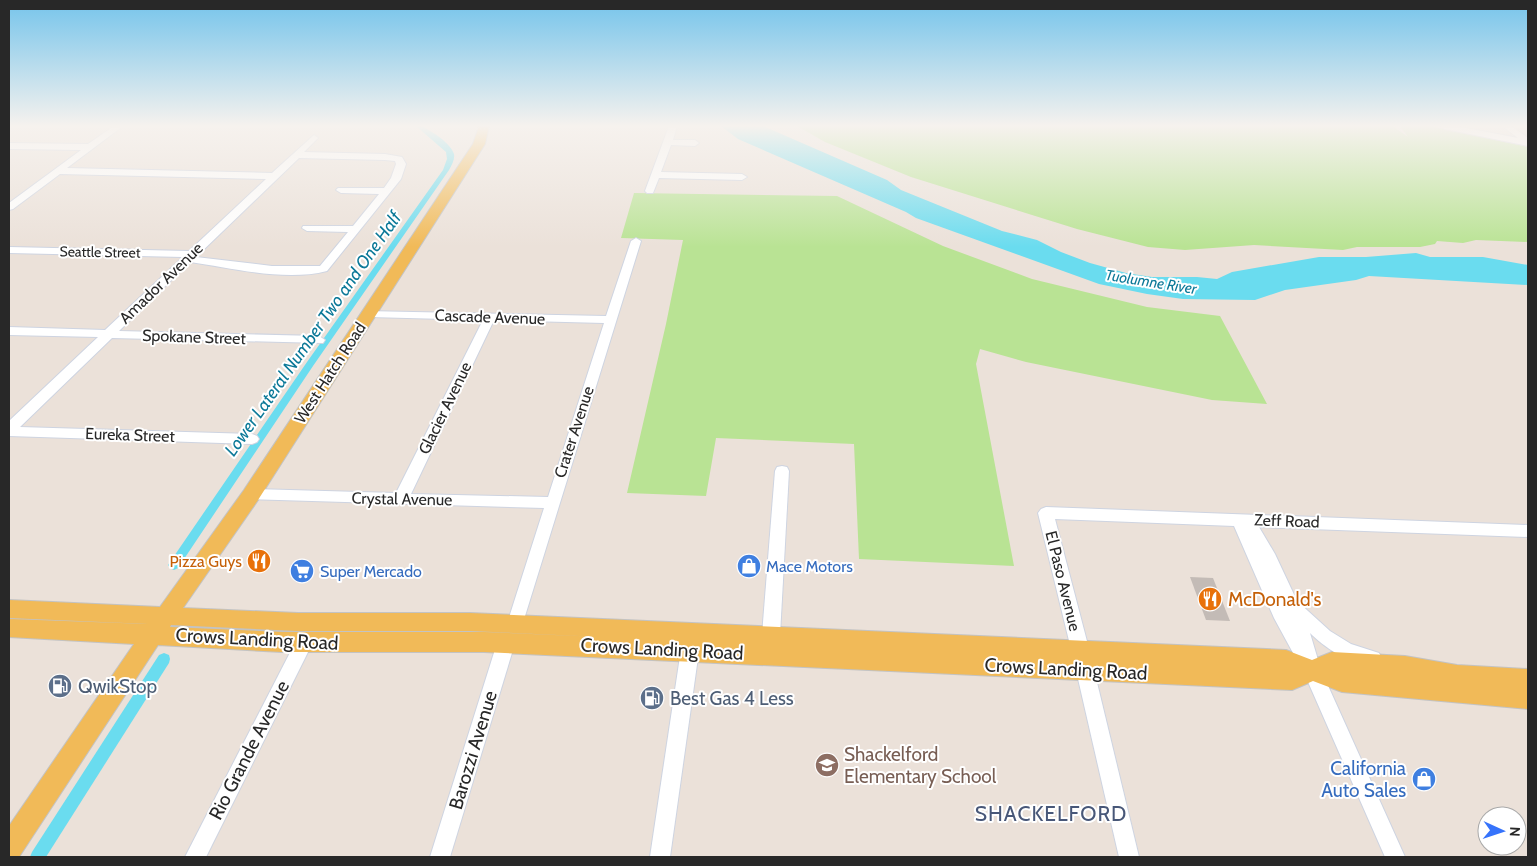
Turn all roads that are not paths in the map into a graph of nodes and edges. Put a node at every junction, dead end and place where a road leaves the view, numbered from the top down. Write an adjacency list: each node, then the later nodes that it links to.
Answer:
1 (63, 166): 6 (street)
2 (285, 166): 8 (street, Amador Avenue)
3 (401, 166): 11 (street)
4 (464, 166): 22 (main road, West Hatch Road)
5 (659, 166): 7 (street)
6 (57, 171): 8 (street); 14 (street)
7 (656, 175): 9 (street); 12 (street)
8 (275, 176): 20 (street, Amador Avenue)
9 (742, 177)
10 (342, 190): 11 (street)
11 (385, 191): 17 (street)
12 (650, 191)
13 (9, 193): 14 (street)
14 (27, 193): 15 (street)
15 (9, 207)
16 (307, 228): 17 (street)
17 (354, 229): 21 (street)
18 (636, 241): 24 (street, Crater Avenue)
19 (9, 250): 20 (street, Seattle Street)
20 (190, 256): 21 (street, Seattle Street); 26 (street, Amador Avenue)
21 (323, 269)
22 (369, 313): 23 (street, Cascade Avenue); 31 (main road, West Hatch Road)
23 (490, 317): 24 (street, Cascade Avenue); 32 (street, Glacier Avenue)
24 (610, 320): 33 (street, Crater Avenue)
25 (9, 331): 26 (street, Spokane Street)
26 (108, 334): 27 (street, Spokane Street); 28 (street, Amador Avenue)
27 (319, 340)
28 (9, 430): 29 (street, Eureka Street)
29 (252, 439)
30 (782, 471): 42 (street)
31 (252, 496): 32 (street, Crystal Avenue); 39 (main road, West Hatch Road)
32 (401, 499): 33 (street, Crystal Avenue)
33 (552, 502): 41 (street, Crater Avenue)
34 (1046, 512): 35 (street, Zeff Road); 45 (street, El Paso Avenue)
35 (1245, 520): 36 (street, Zeff Road); 37 (street); 47 (street)
36 (1528, 531)
37 (1289, 602): 46 (street); 47 (street)
38 (9, 609): 39 (main road, Crows Landing Road)
39 (160, 625): 40 (main road, Crows Landing Road); 41 (main road, Crows Landing Road); 44 (main road, Crows Landing Road); 50 (main road, West Hatch Road)
40 (9, 628)
41 (510, 633): 43 (main road, Crows Landing Road); 43 (main road, Crows Landing Road); 44 (main road, Crows Landing Road); 52 (street, Barozzi Avenue)
42 (771, 635): 43 (main road, Crows Landing Road); 45 (main road, Crows Landing Road)
43 (691, 641): 45 (main road, Crows Landing Road); 53 (street)
44 (304, 642): 51 (street, Rio Grande Avenue)
45 (1083, 659): 47 (main road, Crows Landing Road); 54 (street, El Paso Avenue)
46 (1405, 666): 47 (main road, Crows Landing Road); 48 (main road, Crows Landing Road)
47 (1312, 670): 49 (main road); 55 (street)
48 (1528, 679)
49 (1528, 698)
50 (9, 849)
51 (195, 857)
52 (440, 857)
53 (660, 857)
54 (1129, 857)
55 (1395, 857)

